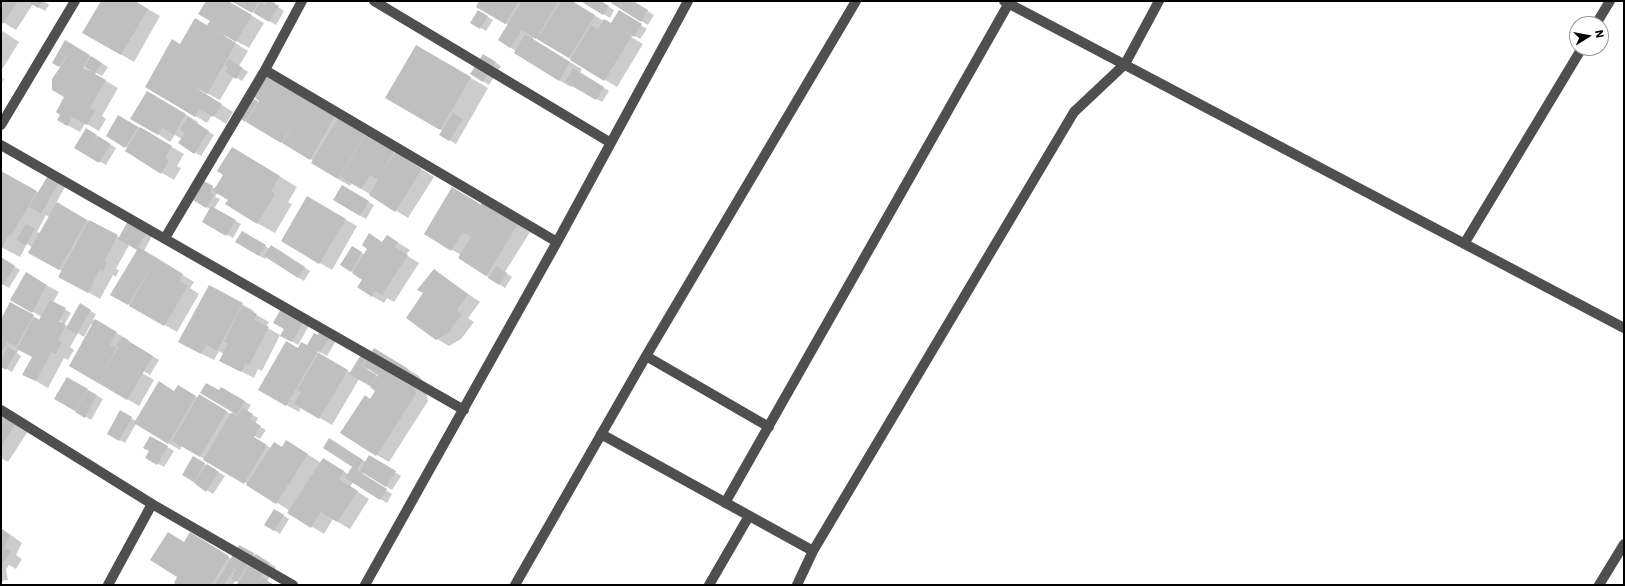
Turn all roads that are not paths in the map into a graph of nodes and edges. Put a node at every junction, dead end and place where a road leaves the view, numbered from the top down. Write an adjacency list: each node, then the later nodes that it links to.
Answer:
1 (75, 1): 14 (street)
2 (302, 1): 13 (street)
3 (374, 1): 15 (street)
4 (688, 1): 15 (street)
5 (856, 1): 21 (street)
6 (1159, 1): 12 (street)
7 (1610, 1): 10 (street)
8 (1007, 2): 9 (street); 24 (street)
9 (1023, 5): 12 (street)
10 (1601, 16)
11 (1577, 56): 19 (street)
12 (1125, 64): 19 (street); 30 (street)
13 (265, 70): 17 (street); 18 (street)
14 (1, 125)
15 (611, 143): 18 (street)
16 (1, 145): 17 (street)
17 (165, 238): 23 (street)
18 (557, 242): 23 (street)
19 (1464, 244): 20 (street)
20 (1624, 328)
21 (646, 356): 24 (street); 25 (street)
22 (1, 410): 27 (street)
23 (464, 410): 33 (street)
24 (769, 427): 26 (street)
25 (600, 434): 26 (street); 34 (street)
26 (725, 503): 28 (street)
27 (152, 504): 31 (street); 32 (street)
28 (749, 516): 30 (street); 35 (street)
29 (1624, 544): 37 (street)
30 (813, 551): 36 (street)
31 (108, 585)
32 (293, 585)
33 (365, 585)
34 (515, 585)
35 (709, 585)
36 (797, 585)
37 (1599, 585)

